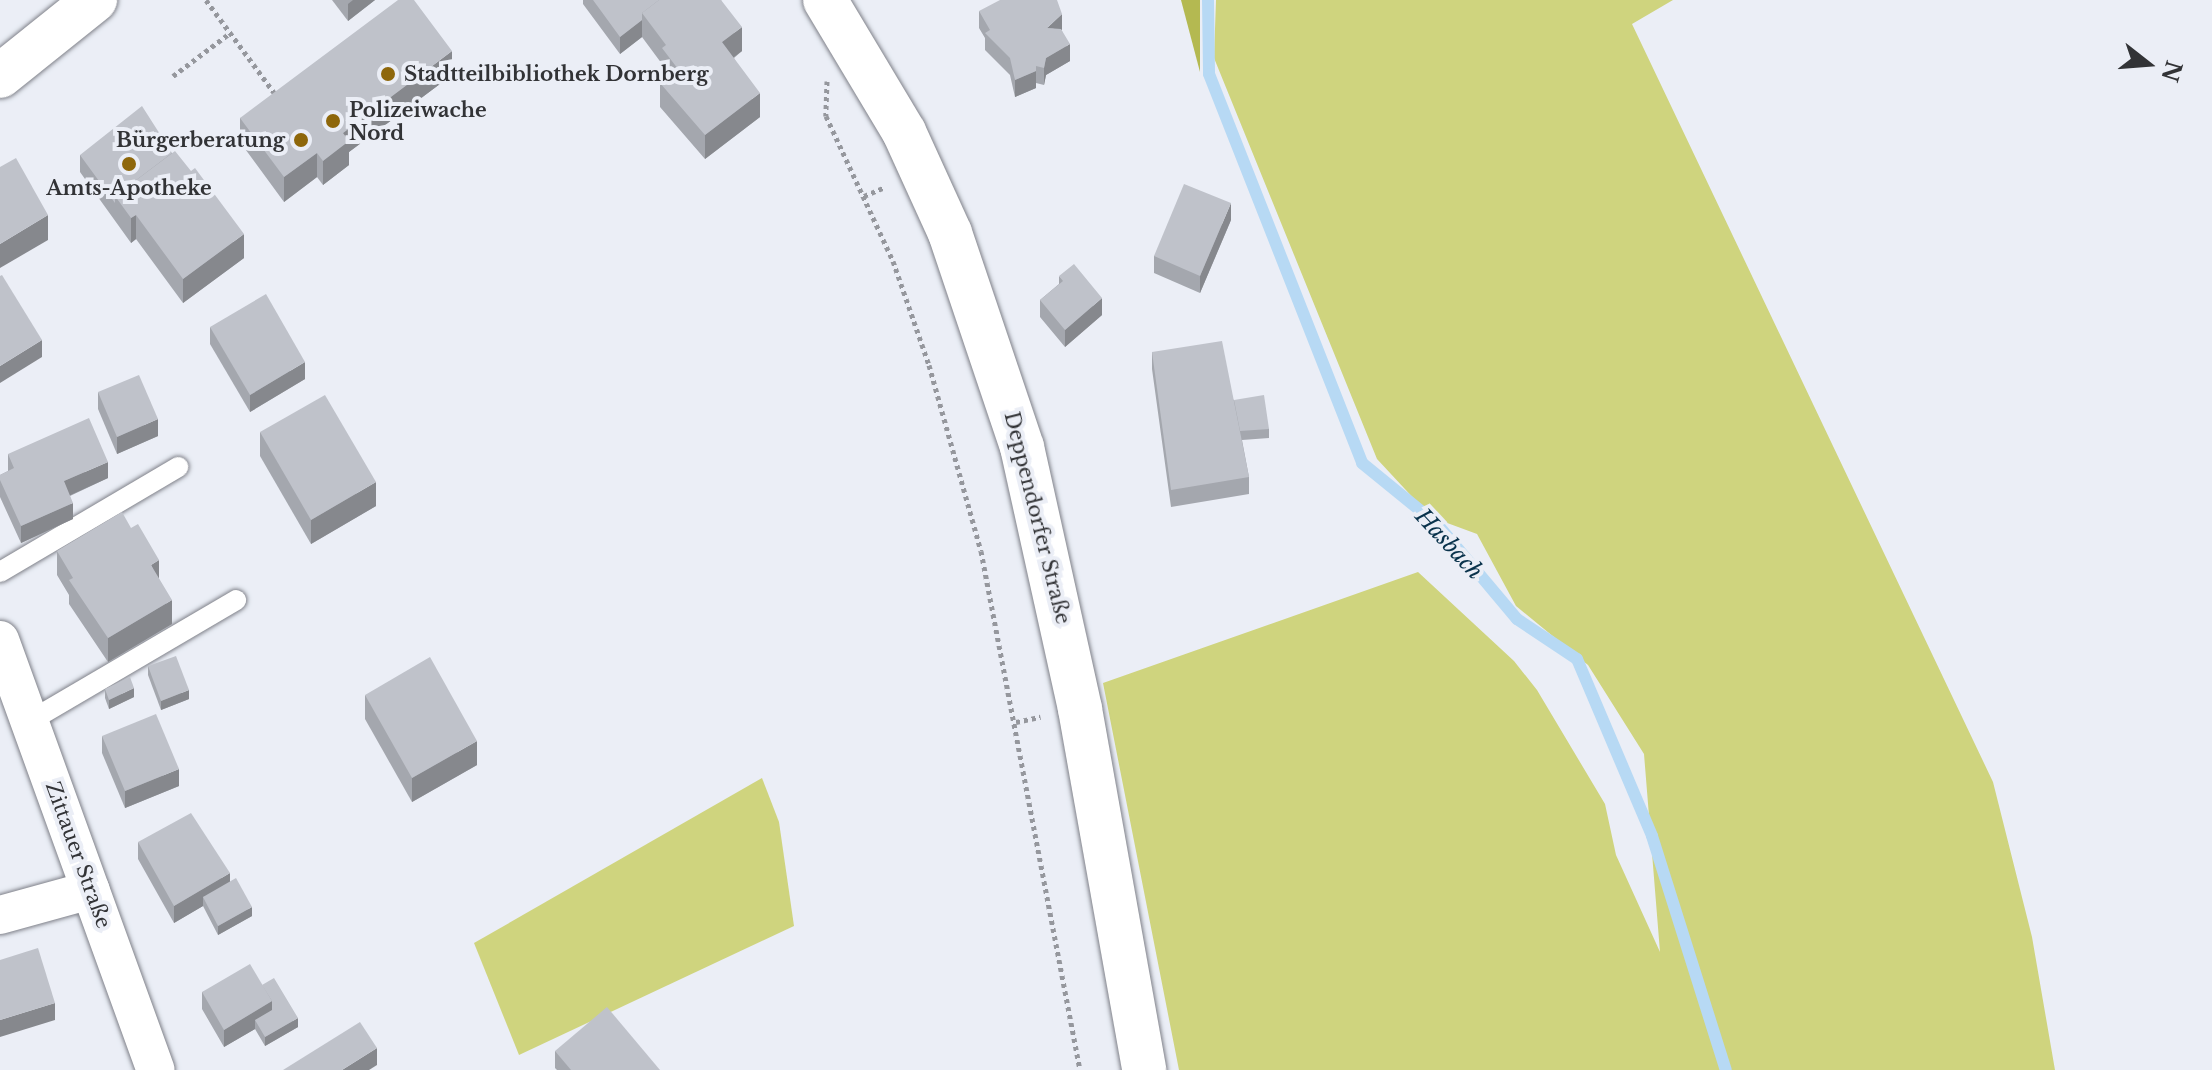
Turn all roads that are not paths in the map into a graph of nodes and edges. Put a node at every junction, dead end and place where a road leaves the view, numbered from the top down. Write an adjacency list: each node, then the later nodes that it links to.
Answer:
1 (95, 0): 3 (street)
2 (834, 14): 12 (street, Deppendorfer Straße)
3 (0, 76)
4 (178, 467): 5 (lane)
5 (0, 572)
6 (236, 600): 8 (lane)
7 (0, 640): 8 (street, Zittauer Straße)
8 (30, 721): 9 (street, Zittauer Straße)
9 (91, 890): 10 (street); 11 (street, Zittauer Straße)
10 (0, 915)
11 (156, 1070)
12 (1144, 1070)

